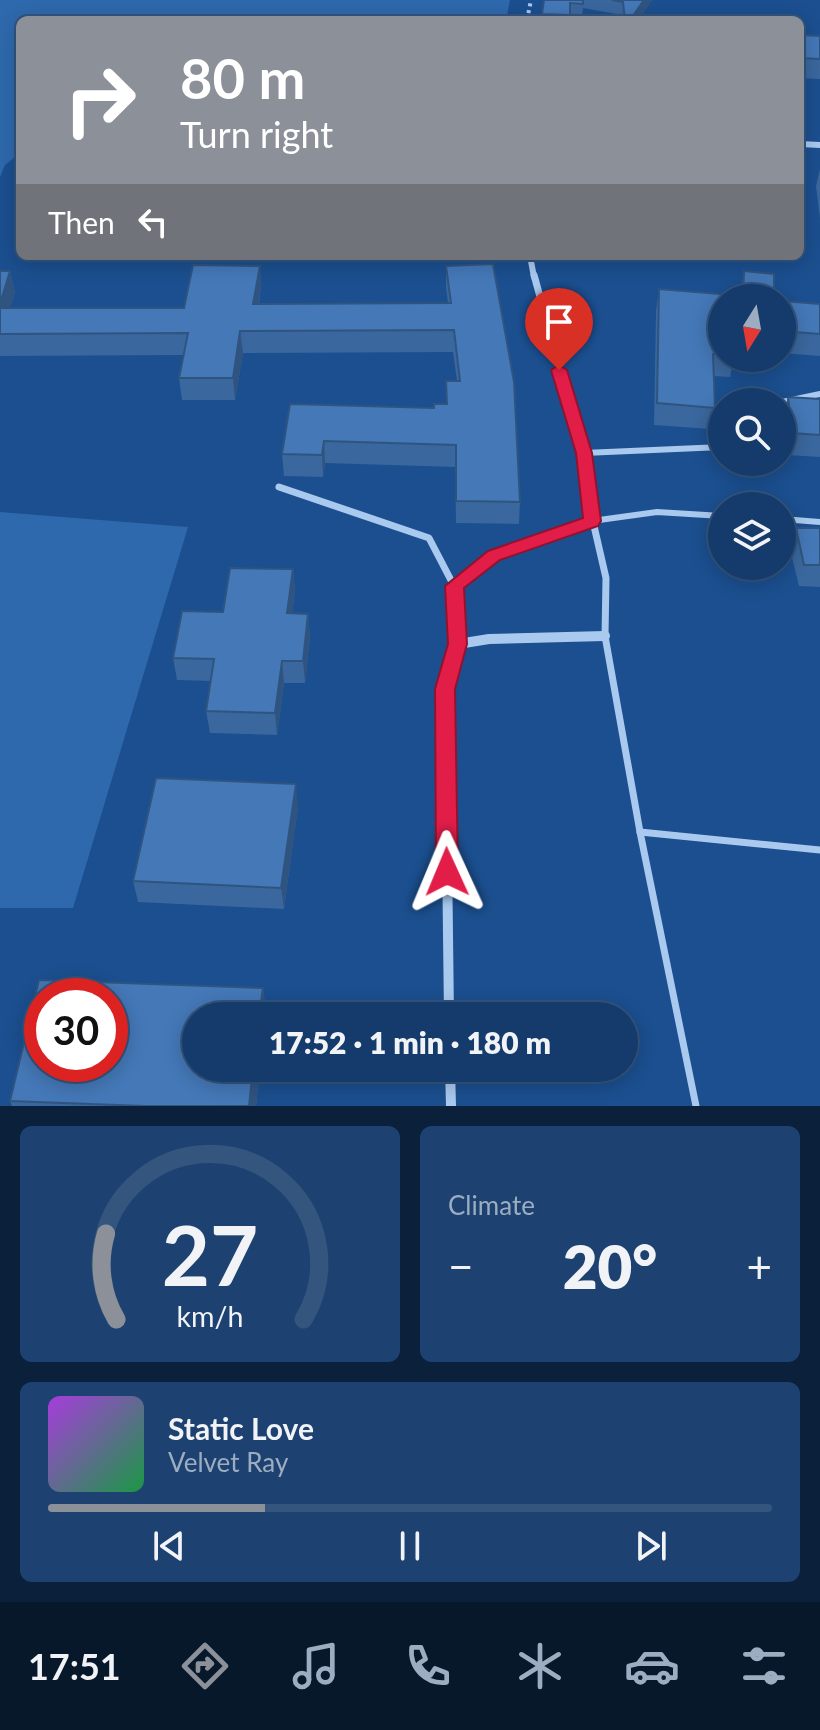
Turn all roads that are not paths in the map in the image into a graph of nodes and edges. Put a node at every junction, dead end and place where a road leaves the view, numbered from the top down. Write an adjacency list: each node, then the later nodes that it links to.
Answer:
1 (531, 260): 5 (street)
2 (820, 394): 3 (lane)
3 (796, 399)
4 (708, 448): 5 (lane)
5 (584, 453): 9 (street)
6 (279, 487): 11 (street)
7 (708, 515): 9 (lane)
8 (796, 520): 10 (lane)
9 (592, 521): 11 (lane); 12 (street)
10 (820, 522)
11 (454, 586): 13 (street)
12 (605, 636): 13 (street); 14 (lane)
13 (458, 644): 16 (street)
14 (640, 832): 15 (lane); 19 (lane)
15 (820, 850)
16 (449, 1002)
17 (450, 1082): 18 (street)
18 (451, 1106)
19 (696, 1106)

